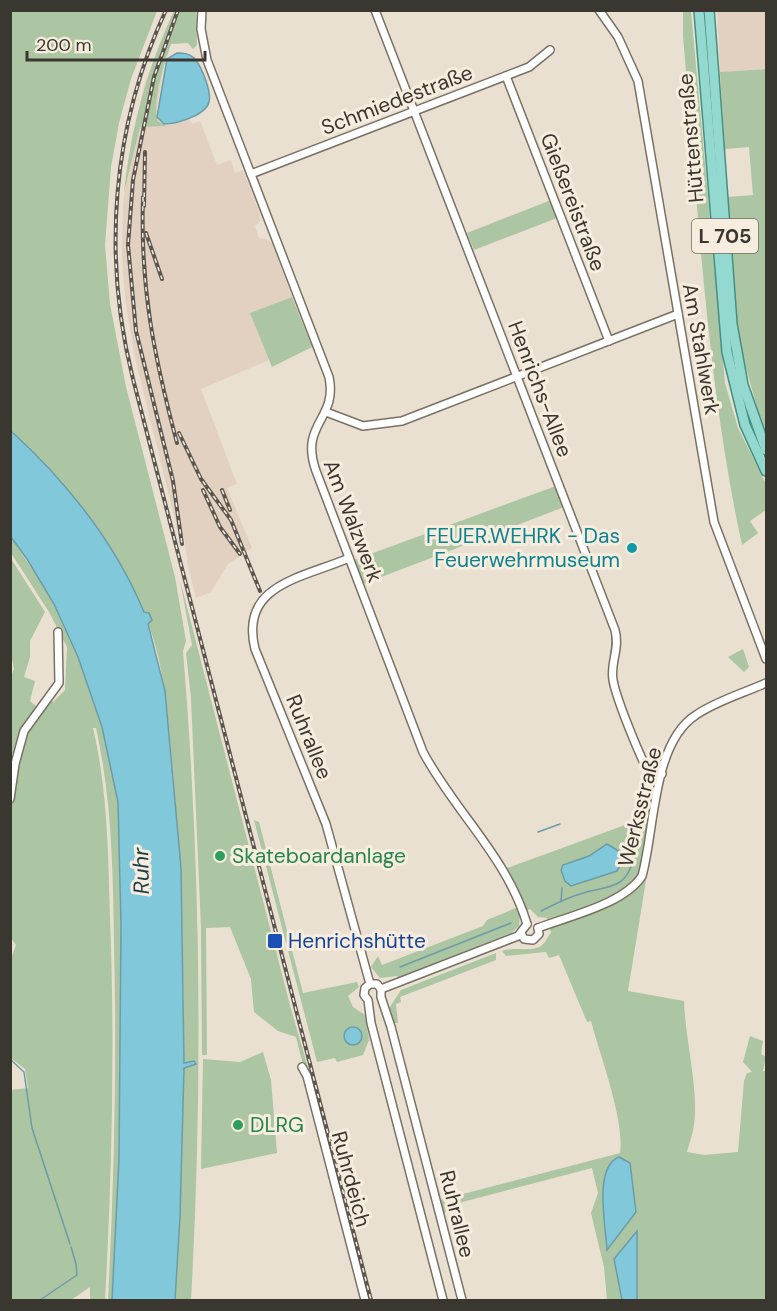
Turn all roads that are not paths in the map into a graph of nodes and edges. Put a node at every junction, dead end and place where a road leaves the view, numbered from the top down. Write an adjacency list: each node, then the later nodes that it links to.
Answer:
1 (202, 10): 9 (street, Am Walzwerk)
2 (375, 10): 8 (street, Henrichs-Allee)
3 (599, 10): 10 (street, Am Stahlwerk)
4 (699, 10): 15 (main road, Hüttenstraße / L 705)
5 (709, 10): 14 (main road, Hüttenstraße / L 705)
6 (550, 50): 7 (street, Schmiedestraße)
7 (506, 76): 8 (street, Schmiedestraße); 11 (street, Gießereistraße)
8 (414, 111): 9 (street, Schmiedestraße); 12 (street, Henrichs-Allee)
9 (251, 174): 13 (street, Am Walzwerk)
10 (678, 314): 11 (street); 18 (street, Am Stahlwerk)
11 (609, 340): 12 (street)
12 (518, 377): 13 (street); 20 (street, Henrichs-Allee)
13 (326, 412): 16 (street, Am Walzwerk)
14 (766, 450)
15 (766, 471)
16 (349, 558): 22 (street, Am Walzwerk); 25 (street, Ruhrallee)
17 (58, 632): 21 (street)
18 (766, 659)
19 (766, 683): 20 (street, Werksstraße)
20 (662, 774): 23 (street, Werksstraße)
21 (10, 799)
22 (527, 924): 23 (street); 24 (street)
23 (538, 928): 24 (street, Werksstraße)
24 (522, 933): 26 (street, Werksstraße)
25 (370, 984): 26 (street); 27 (street, Ruhrallee)
26 (381, 993): 27 (street); 31 (street, Ruhrallee)
27 (368, 1000): 30 (street, Ruhrallee)
28 (302, 1067): 29 (street, Ruhrdeich)
29 (365, 1300)
30 (443, 1300)
31 (462, 1300)

